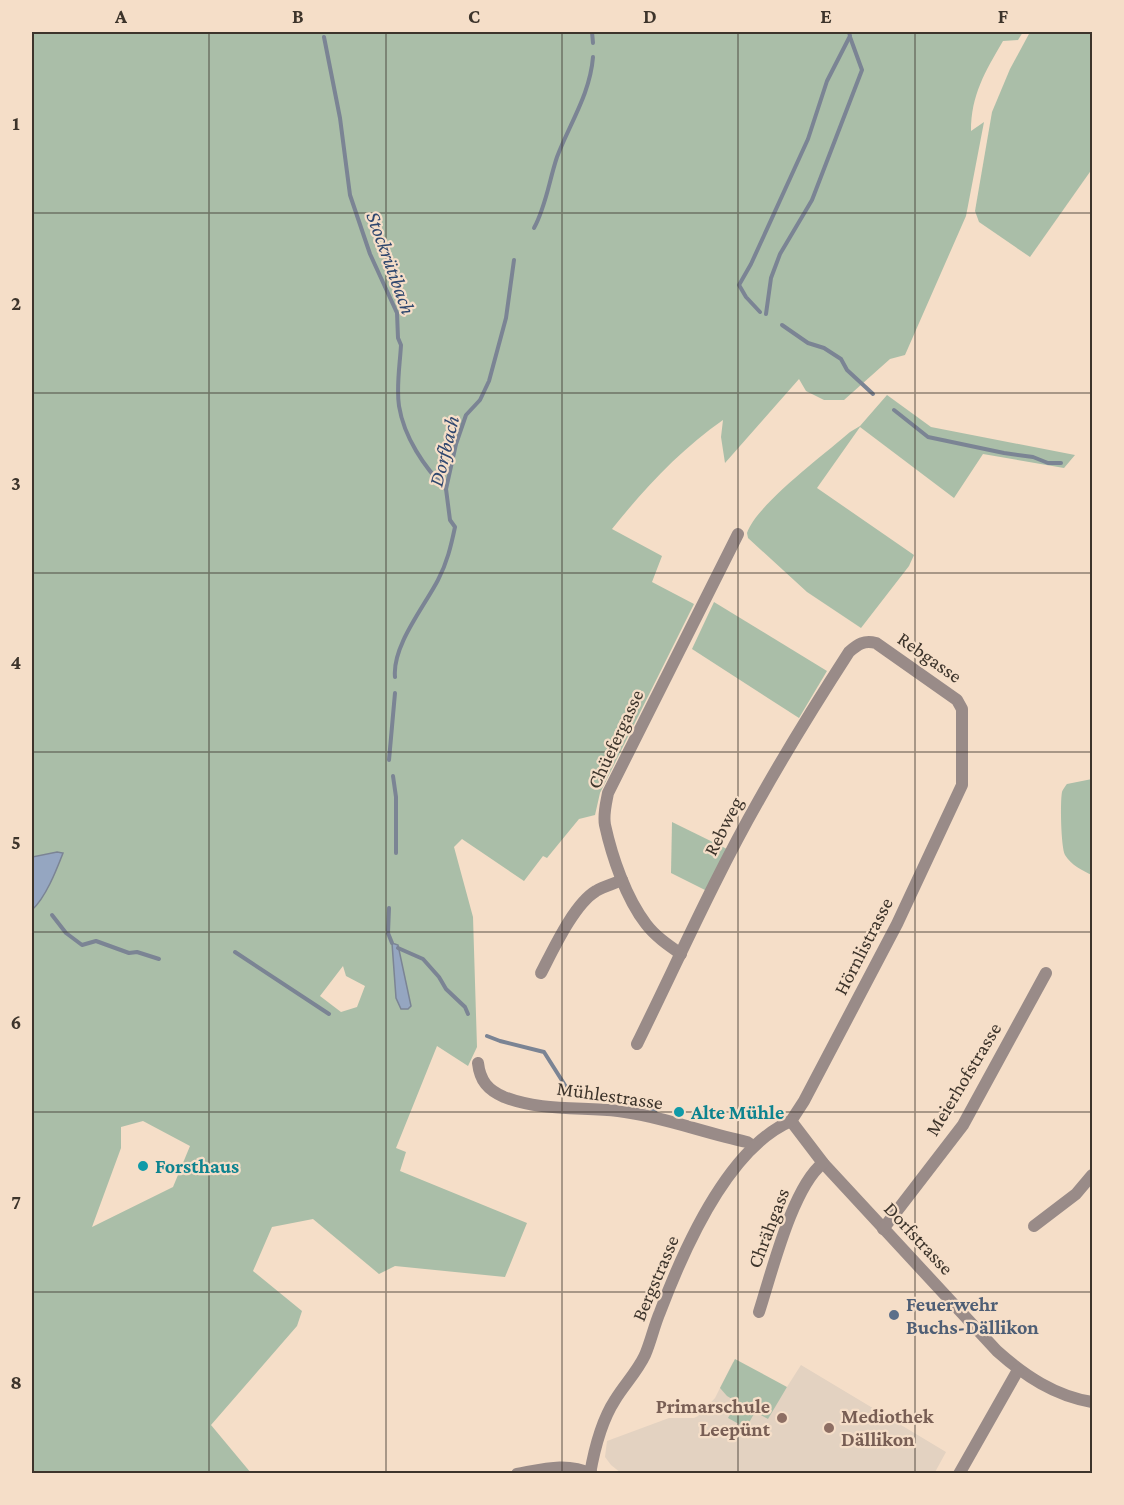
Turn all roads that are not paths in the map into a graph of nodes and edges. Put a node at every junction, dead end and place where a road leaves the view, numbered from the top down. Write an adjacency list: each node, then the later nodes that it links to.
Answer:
1 (738, 534): 4 (street, Chüefergasse)
2 (867, 641): 3 (street, Rebgasse); 5 (street, Rebweg)
3 (962, 785): 10 (street, Hörnlistrasse)
4 (622, 880): 5 (street, Chüefergasse); 6 (street)
5 (681, 954): 8 (street, Rebweg)
6 (541, 973)
7 (1046, 973): 15 (street, Meierhofstrasse)
8 (636, 1044)
9 (478, 1064): 11 (street, Mühlestrasse)
10 (790, 1121): 11 (street, Bergstrasse); 12 (street, Dorfstrasse)
11 (753, 1146): 20 (street, Bergstrasse)
12 (823, 1163): 15 (street, Dorfstrasse); 16 (street, Chrähgass)
13 (1092, 1175): 14 (street)
14 (1034, 1226)
15 (883, 1229): 17 (street, Dorfstrasse)
16 (759, 1312)
17 (1018, 1370): 18 (street, Dorfstrasse); 21 (street)
18 (1092, 1402)
19 (517, 1473): 20 (street)
20 (590, 1473)
21 (959, 1473)

